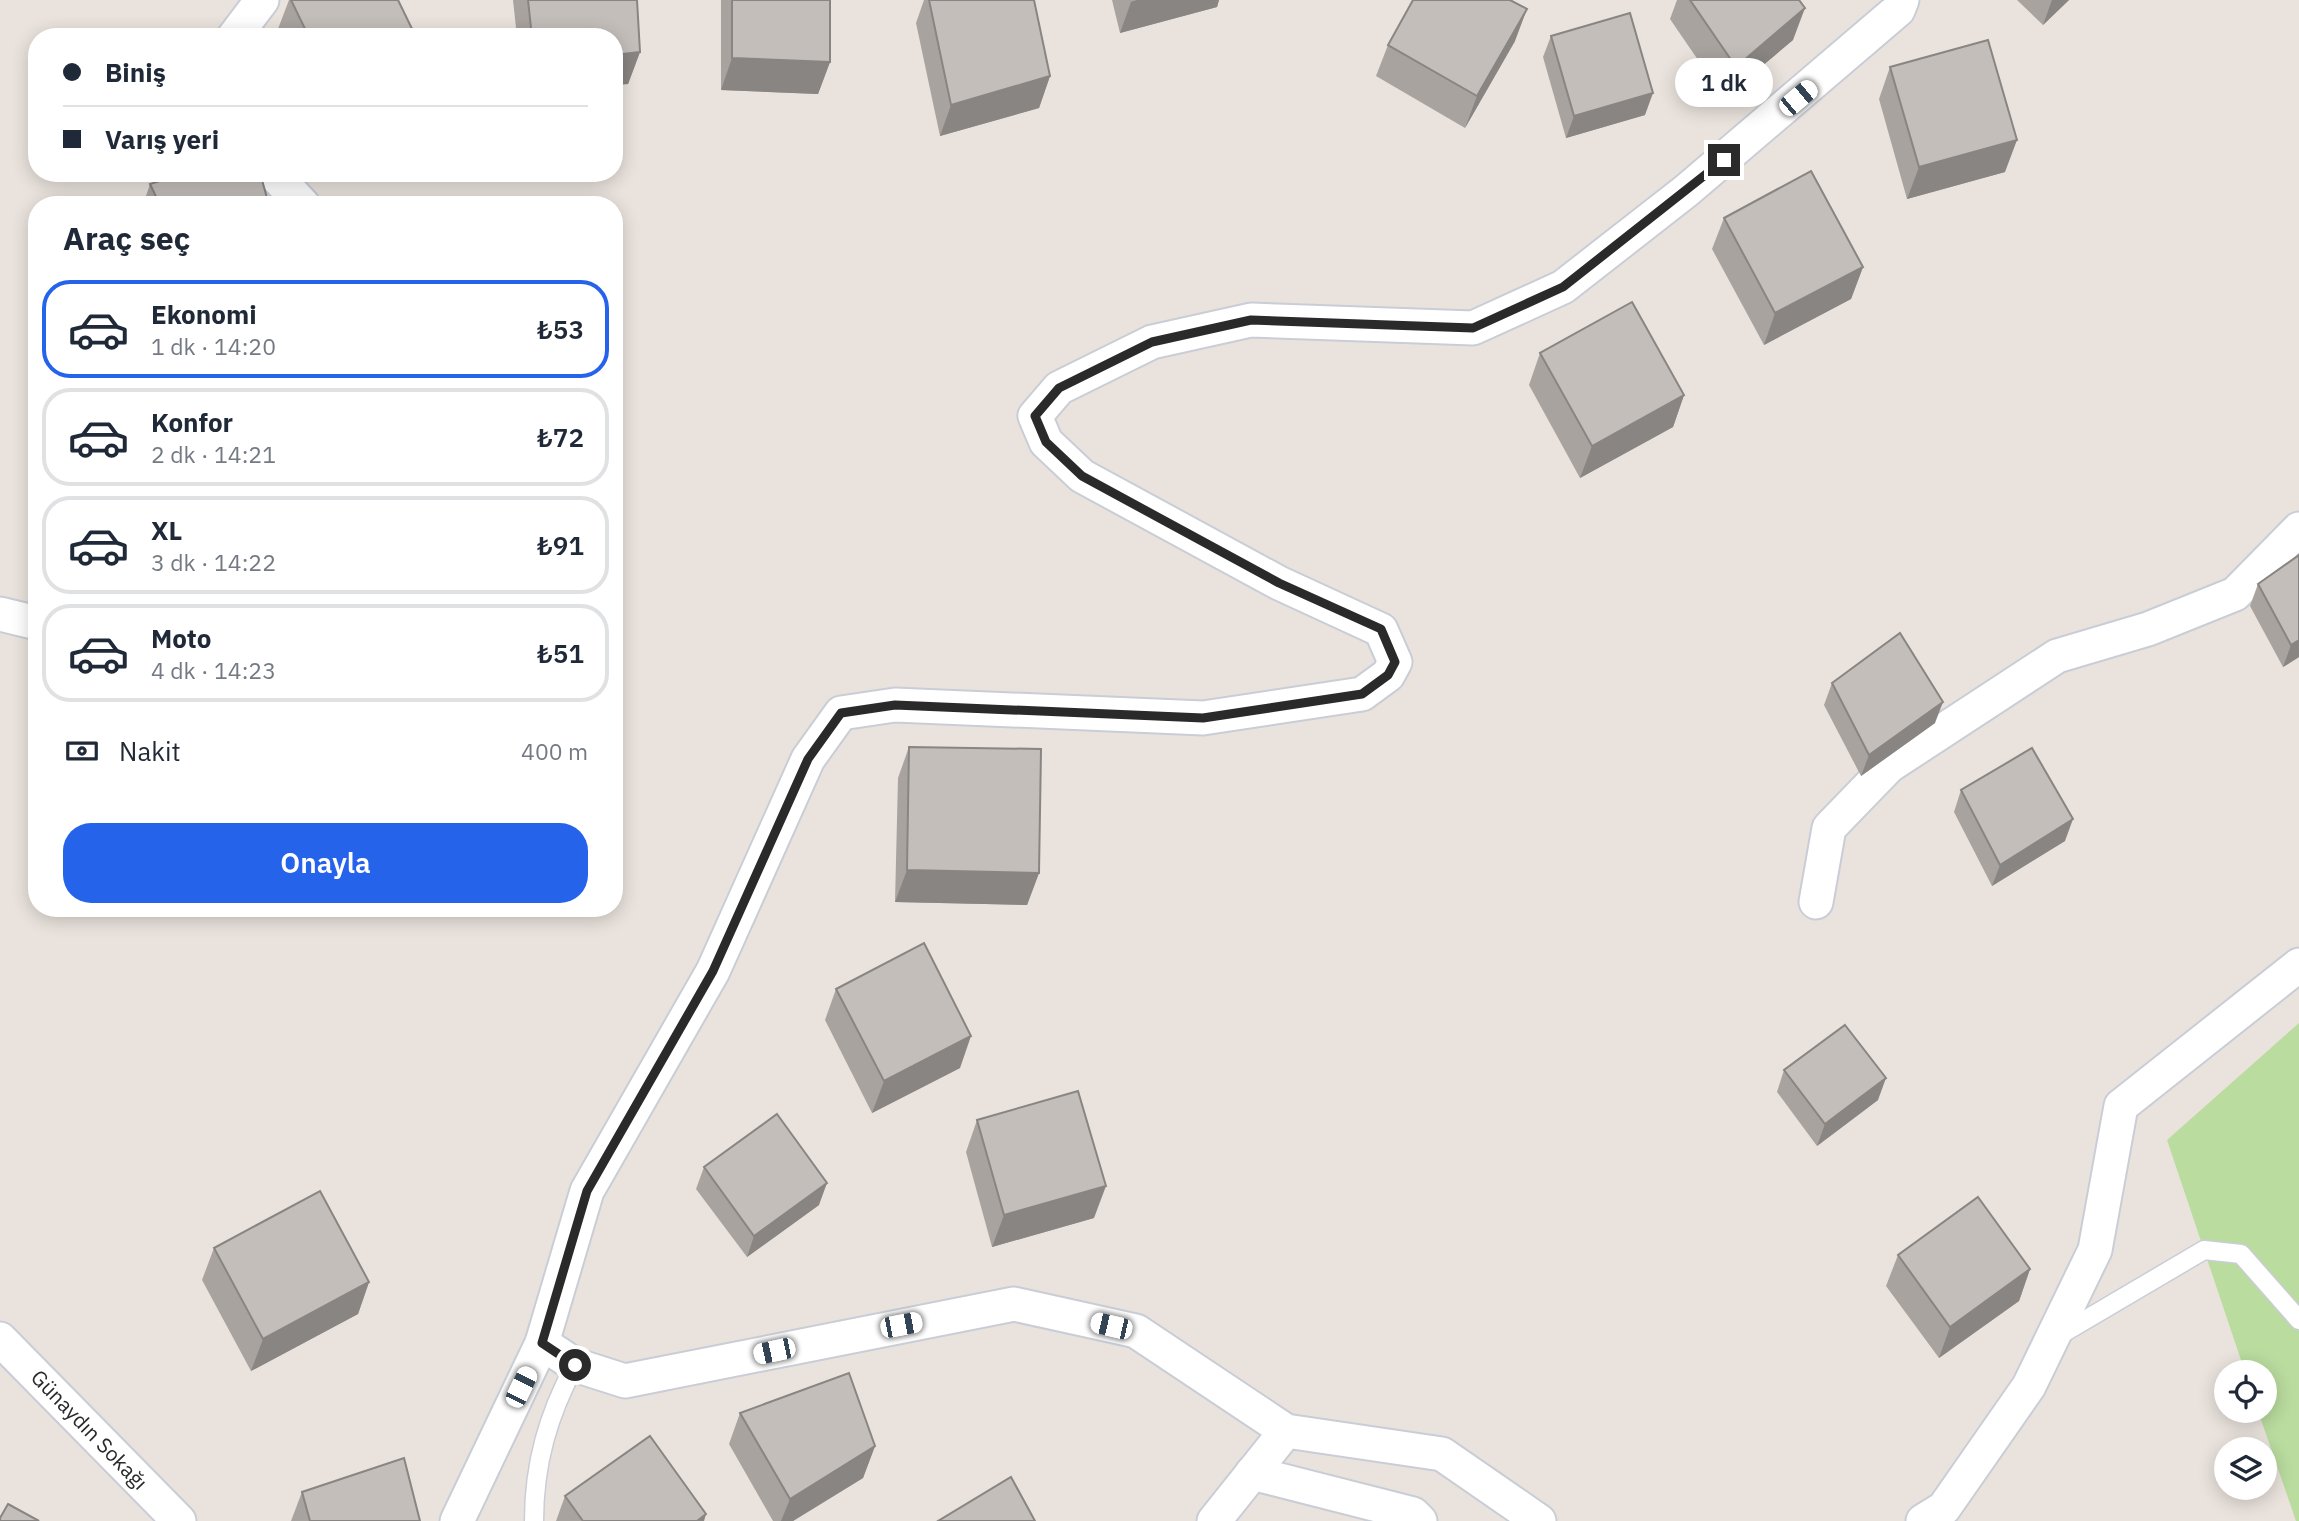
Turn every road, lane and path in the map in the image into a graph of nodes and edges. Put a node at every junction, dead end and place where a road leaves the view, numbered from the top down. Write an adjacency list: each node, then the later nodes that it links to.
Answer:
1 (262, 0): 3 (street)
2 (1902, 0): 14 (street)
3 (241, 28)
4 (281, 182): 5 (street)
5 (294, 196)
6 (2299, 528): 9 (street)
7 (0, 614): 8 (street)
8 (28, 621)
9 (1816, 902)
10 (2299, 965): 13 (street)
11 (2299, 1320): 13 (lane)
12 (0, 1339): 18 (street, Günaydın Sokağı)
13 (2052, 1339): 24 (street)
14 (542, 1343): 15 (street); 19 (street)
15 (575, 1365): 16 (street); 20 (lane)
16 (1286, 1431): 17 (street); 23 (street)
17 (1252, 1473): 21 (street); 22 (street)
18 (179, 1521)
19 (457, 1521)
20 (534, 1521)
21 (1214, 1521)
22 (1420, 1521)
23 (1539, 1521)
24 (1923, 1521)

